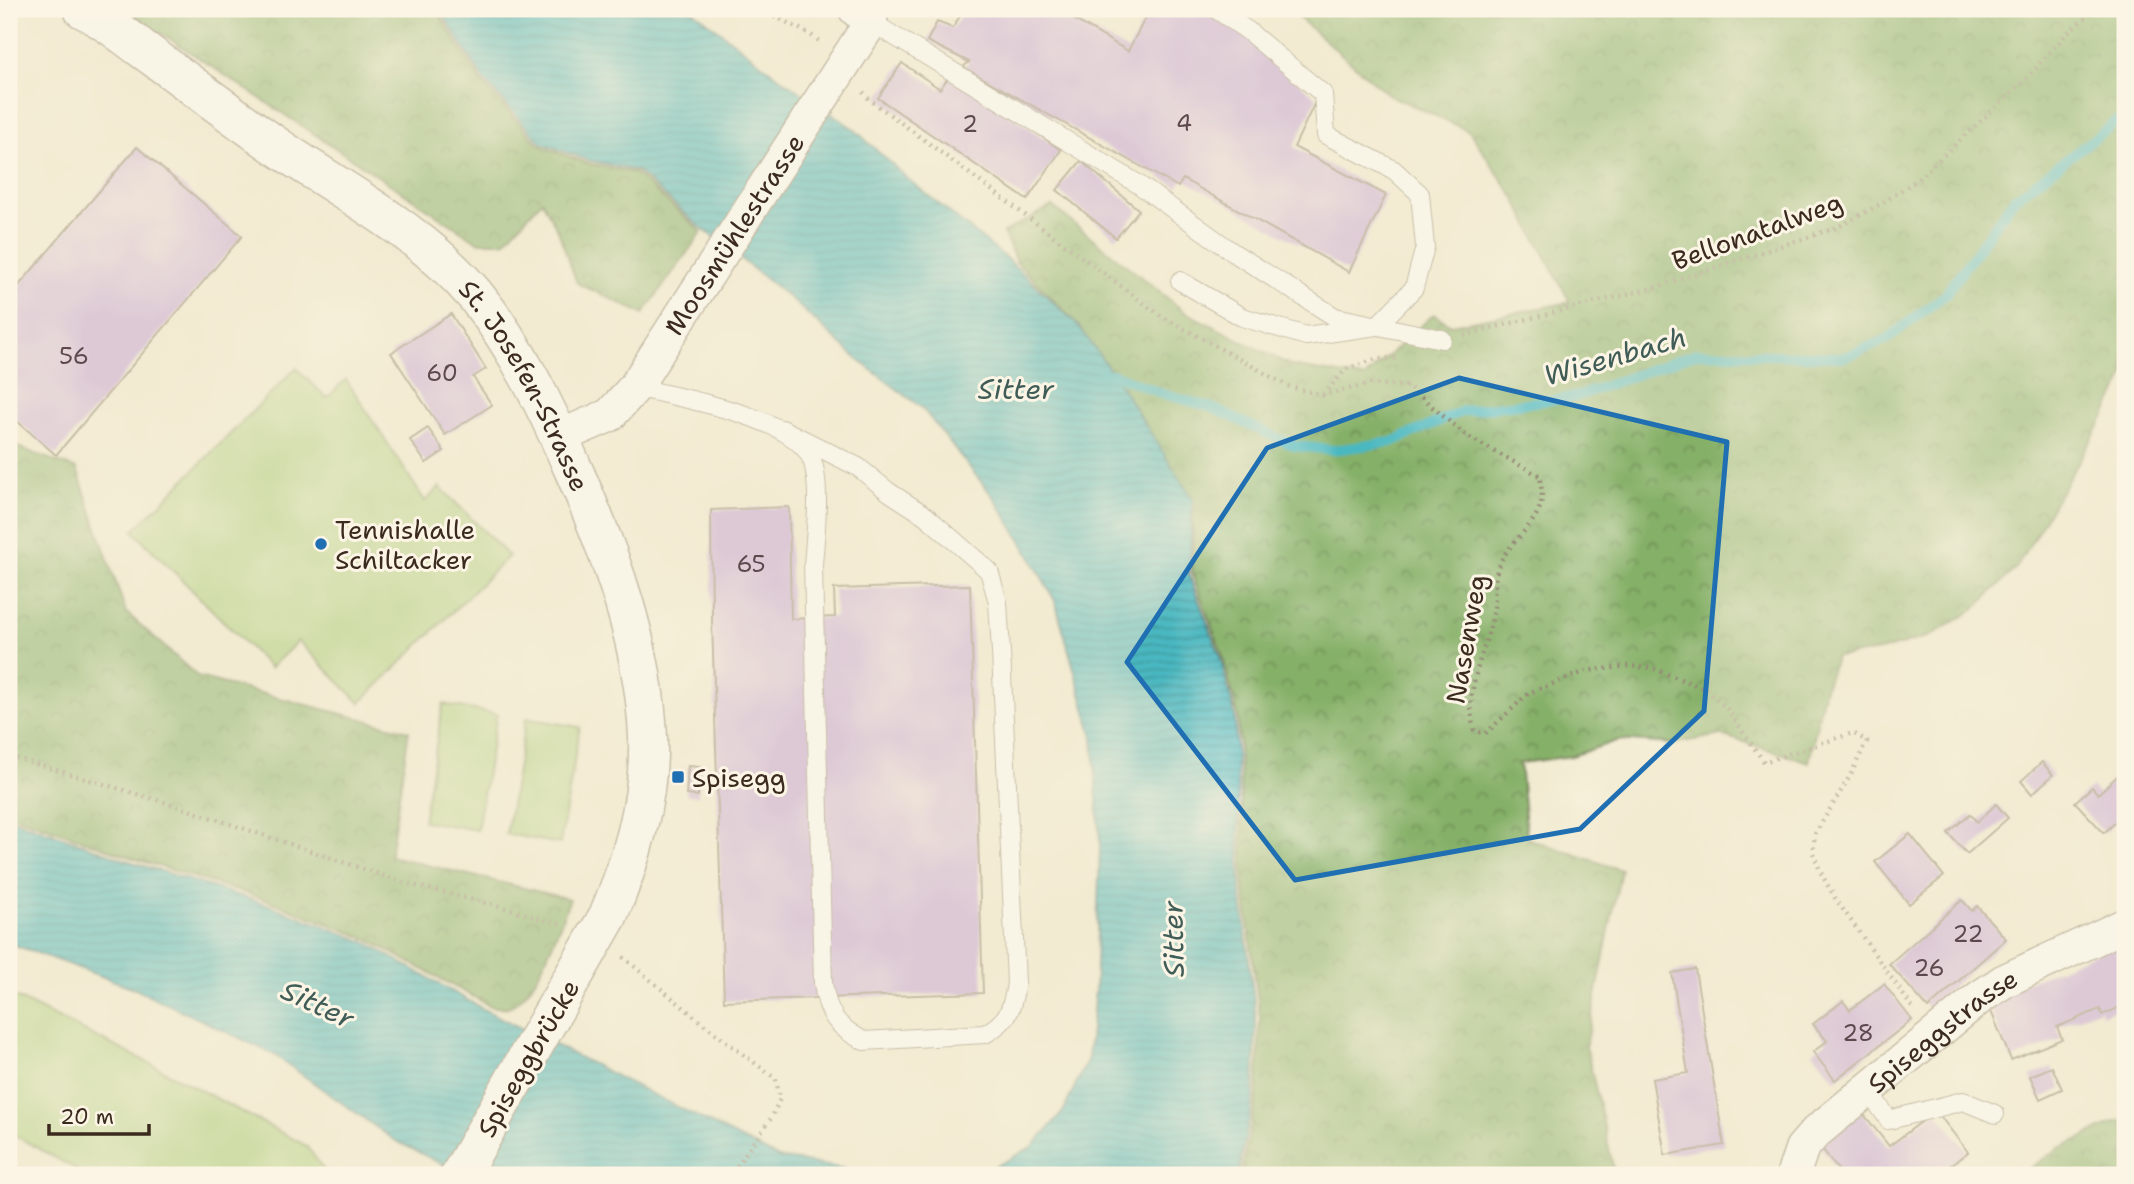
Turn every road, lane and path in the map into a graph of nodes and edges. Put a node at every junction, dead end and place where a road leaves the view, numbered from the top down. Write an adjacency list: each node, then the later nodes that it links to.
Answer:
1 (83, 9): 16 (street, St. Josefen-Strasse)
2 (762, 9): 6 (path)
3 (1216, 9): 8 (lane)
4 (2097, 9): 9 (path, Bellonatalweg)
5 (870, 13): 6 (street, Moosmühlestrasse); 8 (lane)
6 (839, 72): 13 (street, Moosmühlestrasse); 14 (path)
7 (1180, 281): 8 (lane)
8 (1377, 326): 11 (lane)
9 (1471, 333): 10 (path); 11 (path, Bellonatalweg)
10 (1464, 339)
11 (1442, 340)
12 (1399, 358): 14 (path)
13 (635, 387): 15 (lane); 16 (street, Moosmühlestrasse)
14 (1323, 396): 20 (path, Nasenweg)
15 (782, 429): 15 (lane)
16 (559, 437): 19 (street, St. Josefen-Strasse)
17 (9, 756): 19 (path)
18 (2125, 925): 20 (street, Spiseggstrasse)
19 (594, 944): 23 (street, Spiseggbrücke); 24 (path)
20 (1931, 1035): 21 (street, Spiseggstrasse)
21 (1867, 1089): 22 (lane); 25 (street, Spiseggstrasse)
22 (1995, 1114)
23 (460, 1175)
24 (730, 1175)
25 (1793, 1175)

